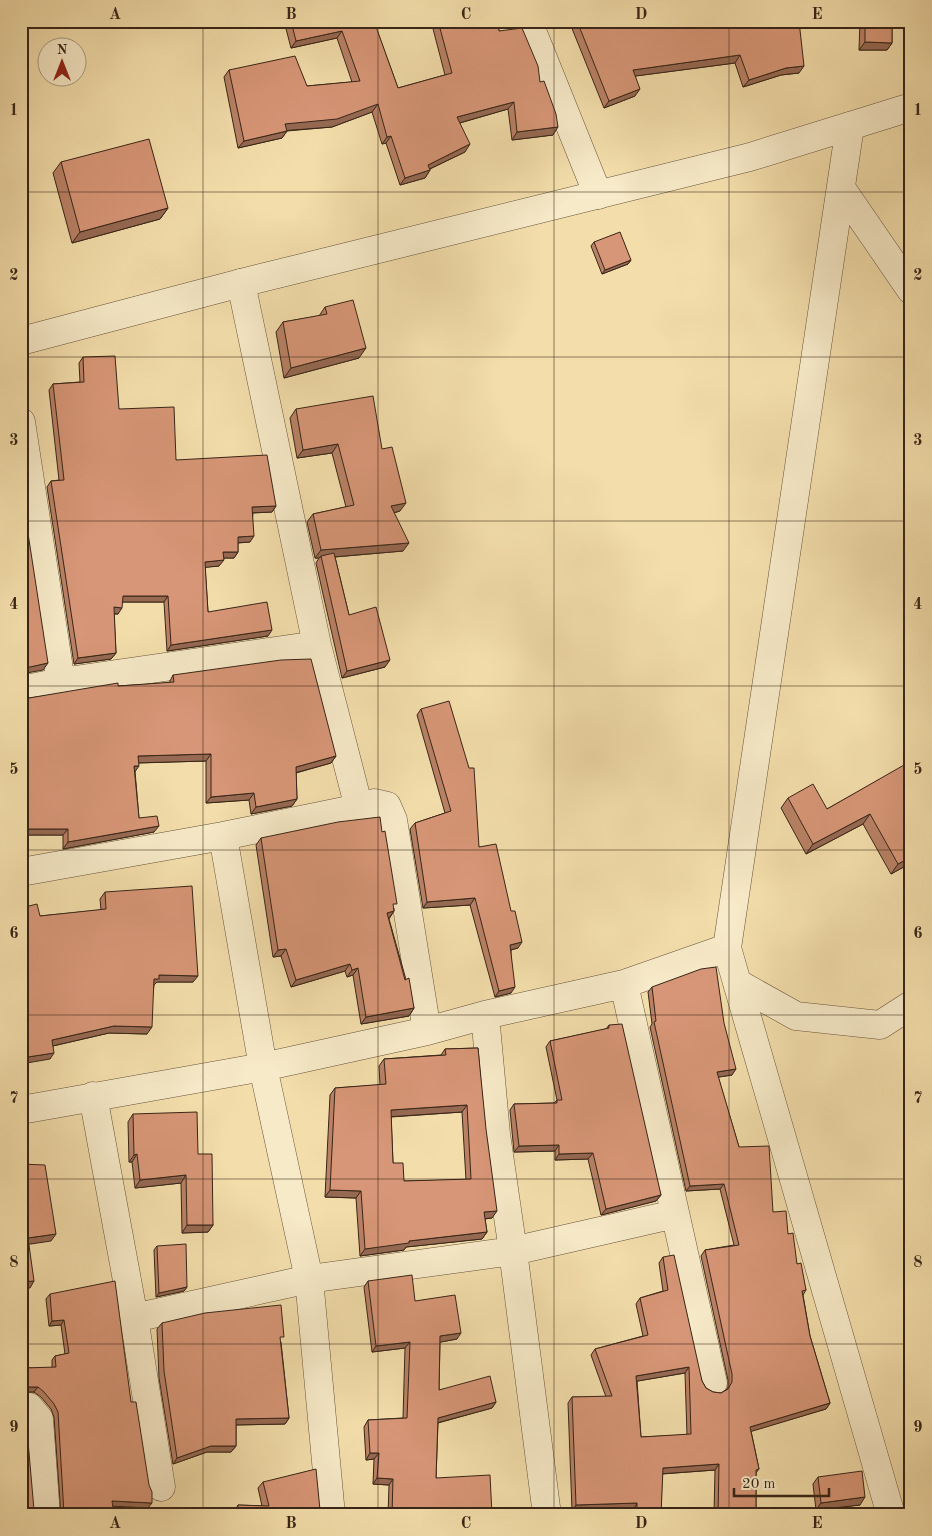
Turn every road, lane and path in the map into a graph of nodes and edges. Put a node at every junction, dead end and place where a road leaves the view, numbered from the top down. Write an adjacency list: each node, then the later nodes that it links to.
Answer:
1 (528, 21): 5 (street)
2 (911, 107): 3 (street)
3 (850, 126): 4 (street); 5 (street)
4 (841, 188): 7 (street); 16 (street)
5 (598, 196): 6 (street)
6 (241, 283): 8 (street); 10 (street)
7 (911, 290)
8 (21, 341)
9 (21, 422): 11 (street)
10 (317, 645): 11 (street); 13 (street)
11 (61, 682): 12 (street)
12 (21, 690)
13 (359, 808): 14 (street); 21 (street)
14 (223, 836): 15 (street); 22 (street)
15 (21, 872)
16 (727, 948): 17 (street); 18 (street)
17 (737, 983): 19 (street); 35 (street)
18 (624, 984): 20 (street); 25 (street)
19 (911, 1005)
20 (485, 1015): 21 (street); 26 (street)
21 (427, 1031): 22 (street)
22 (264, 1067): 23 (street); 27 (street)
23 (93, 1096): 24 (street); 28 (street)
24 (21, 1110)
25 (675, 1214): 26 (street); 29 (street)
26 (513, 1251): 27 (street); 34 (street)
27 (309, 1278): 28 (street); 33 (street)
28 (134, 1318): 31 (street)
29 (713, 1383)
30 (21, 1408): 32 (street)
31 (162, 1487)
32 (46, 1515)
33 (331, 1515)
34 (547, 1515)
35 (891, 1515)

